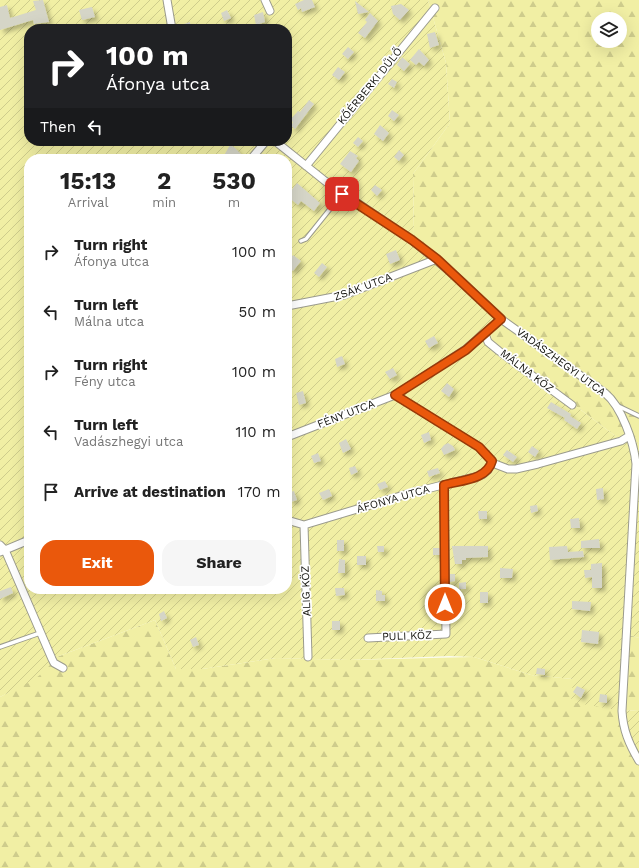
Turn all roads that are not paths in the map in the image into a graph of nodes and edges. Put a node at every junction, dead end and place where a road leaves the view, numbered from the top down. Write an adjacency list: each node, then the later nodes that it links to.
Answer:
1 (167, 0): 5 (street)
2 (265, 0): 4 (street)
3 (434, 8): 11 (street, KŐÉRBERKI DŰLŐ)
4 (270, 11)
5 (171, 24)
6 (262, 146): 8 (street)
7 (281, 146): 9 (street, VADÁSZHEGYI UTCA)
8 (255, 154)
9 (291, 154)
10 (292, 155): 11 (street, VADÁSZHEGYI UTCA)
11 (306, 166): 12 (street, VADÁSZHEGYI UTCA)
12 (342, 194): 13 (lane); 14 (street, VADÁSZHEGYI UTCA)
13 (301, 241)
14 (437, 259): 15 (street, ZSÁK UTCA); 16 (street, VADÁSZHEGYI UTCA)
15 (292, 305)
16 (501, 319): 17 (street, FÉNY UTCA); 20 (street, VADÁSZHEGYI UTCA)
17 (485, 334): 18 (street, FÉNY UTCA); 19 (street, MÁLNA KÖZ)
18 (395, 395): 22 (street, FÉNY UTCA); 24 (street)
19 (572, 405)
20 (616, 405): 21 (lane); 23 (street, VADÁSZHEGYI UTCA)
21 (639, 416)
22 (292, 435)
23 (629, 436): 24 (street); 35 (street, VADÁSZHEGYI UTCA)
24 (492, 461): 25 (street, ÁFONYA UTCA)
25 (444, 485): 27 (street, ÁFONYA UTCA); 31 (street, PULI KÖZ)
26 (292, 521): 27 (street)
27 (304, 525): 33 (street, ALIG KÖZ)
28 (24, 542): 29 (street)
29 (2, 549): 30 (street)
30 (40, 633): 32 (lane); 34 (street)
31 (368, 638)
32 (0, 647)
33 (308, 657)
34 (63, 668)
35 (639, 760)

